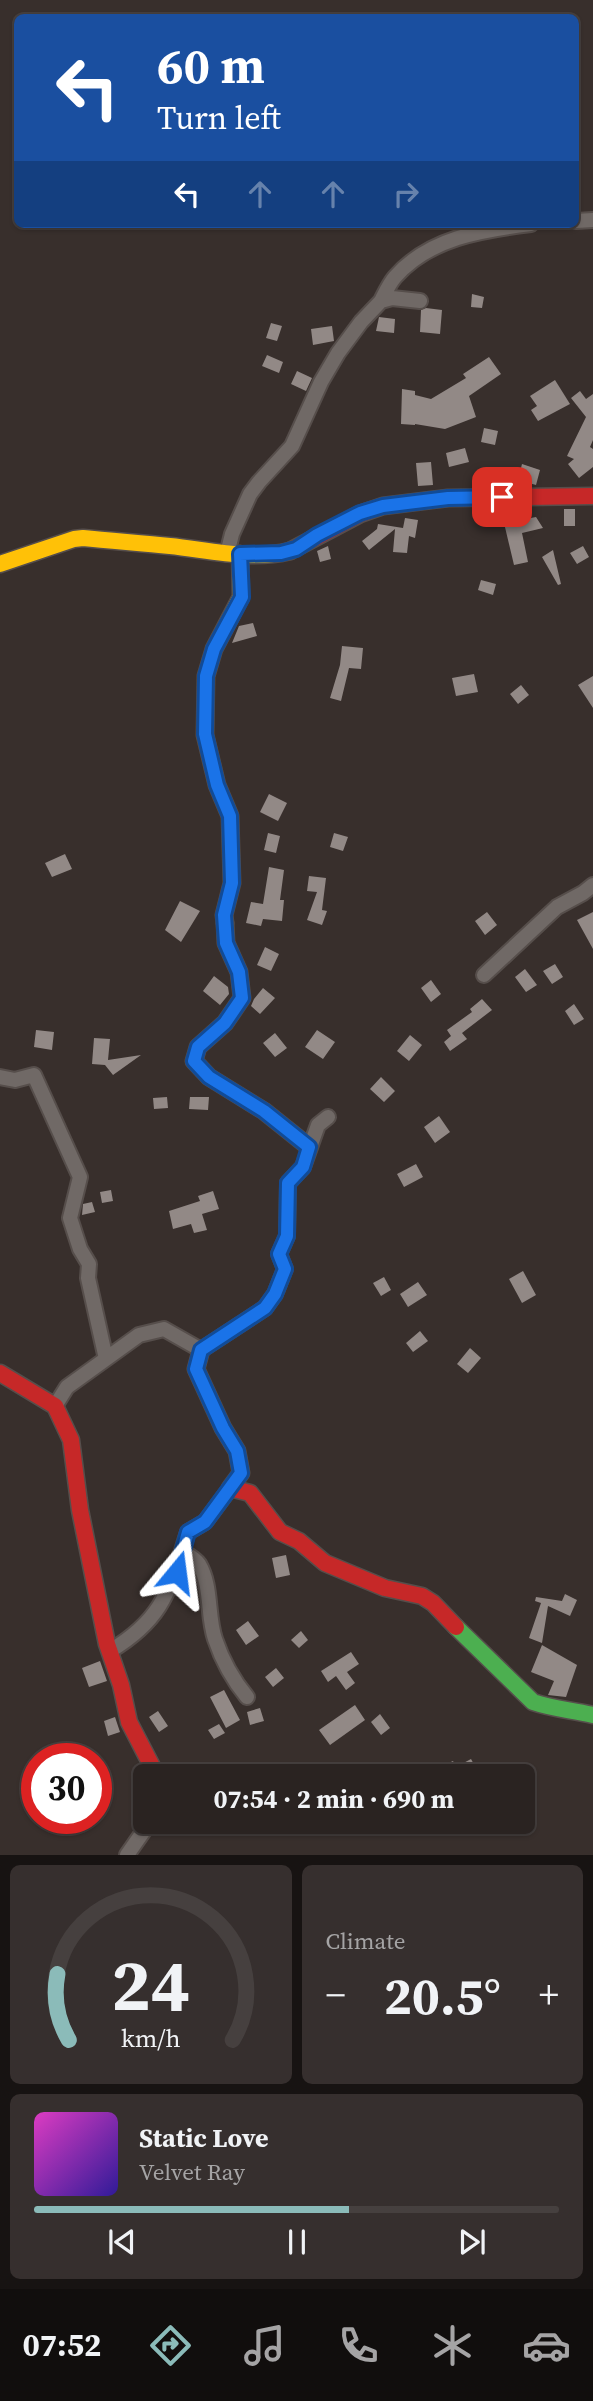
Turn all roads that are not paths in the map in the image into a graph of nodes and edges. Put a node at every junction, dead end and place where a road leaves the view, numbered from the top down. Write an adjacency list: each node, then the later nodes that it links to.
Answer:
1 (505, 228): 2 (street)
2 (381, 301): 3 (street); 5 (street)
3 (420, 301)
4 (593, 496): 5 (street)
5 (233, 554): 6 (street); 11 (street)
6 (0, 564)
7 (593, 885): 8 (street)
8 (484, 975)
9 (0, 1077): 13 (street)
10 (328, 1117): 11 (street)
11 (309, 1147): 12 (street)
12 (201, 1350): 13 (street); 16 (street)
13 (106, 1359): 15 (street)
14 (0, 1373): 15 (street)
15 (55, 1406): 18 (street)
16 (231, 1487): 17 (street); 20 (street)
17 (182, 1551): 18 (street); 19 (street)
18 (110, 1651): 21 (street)
19 (247, 1696)
20 (593, 1715)
21 (152, 1764)
22 (142, 1834): 23 (street)
23 (127, 1855)

